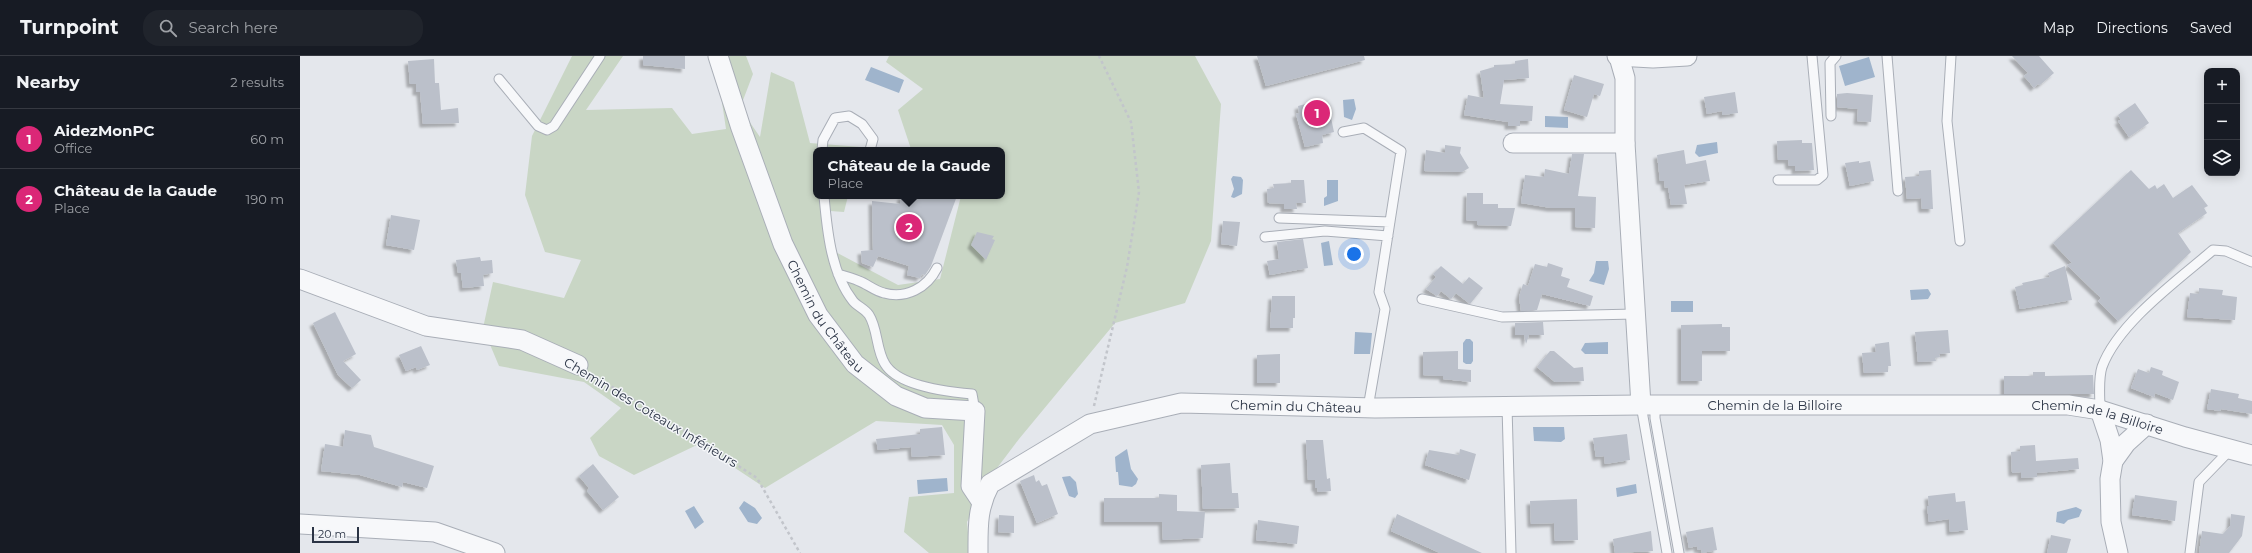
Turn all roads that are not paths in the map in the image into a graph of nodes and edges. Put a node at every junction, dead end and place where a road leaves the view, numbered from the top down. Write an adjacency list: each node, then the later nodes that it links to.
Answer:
1 (600, 56): 9 (lane)
2 (718, 56): 34 (street, Chemin du Château)
3 (1618, 56): 4 (street); 13 (street)
4 (1687, 56)
5 (1812, 56): 16 (lane)
6 (1836, 56): 10 (lane)
7 (1887, 56): 17 (lane)
8 (1952, 56): 23 (lane)
9 (499, 79)
10 (1831, 116)
11 (1343, 132): 20 (lane)
12 (1513, 142): 13 (street)
13 (1625, 143): 29 (street)
14 (822, 147): 15 (lane)
15 (871, 147)
16 (1778, 180)
17 (1898, 191)
18 (824, 199): 26 (lane)
19 (1279, 218): 20 (lane)
20 (1390, 222): 21 (lane)
21 (1388, 236): 22 (lane); 33 (lane)
22 (1265, 237)
23 (1960, 241)
24 (2252, 262): 35 (lane)
25 (937, 268): 26 (lane)
26 (838, 274): 34 (lane)
27 (300, 279): 30 (street, Chemin des Coteaux Inférieurs)
28 (1422, 298): 29 (lane)
29 (1635, 314): 31 (street)
30 (578, 365)
31 (1648, 405): 32 (street, Chemin du Château); 35 (street, Chemin de la Billoire); 45 (lane); 46 (lane)
32 (1507, 406): 33 (street, Chemin du Château); 44 (lane)
33 (1368, 408): 40 (street, Chemin du Château)
34 (975, 410): 40 (street)
35 (2100, 410): 36 (street, Chemin de la Billoire); 39 (street)
36 (2147, 424): 37 (street, Chemin de la Billoire); 39 (street)
37 (2231, 450): 38 (street, Chemin de la Billoire); 48 (lane)
38 (2252, 455)
39 (2113, 461): 47 (street)
40 (981, 501): 43 (street, Chemin du Château)
41 (300, 524): 42 (street)
42 (495, 553)
43 (978, 553)
44 (1511, 553)
45 (1667, 553)
46 (1679, 553)
47 (2118, 553)
48 (2190, 553)

